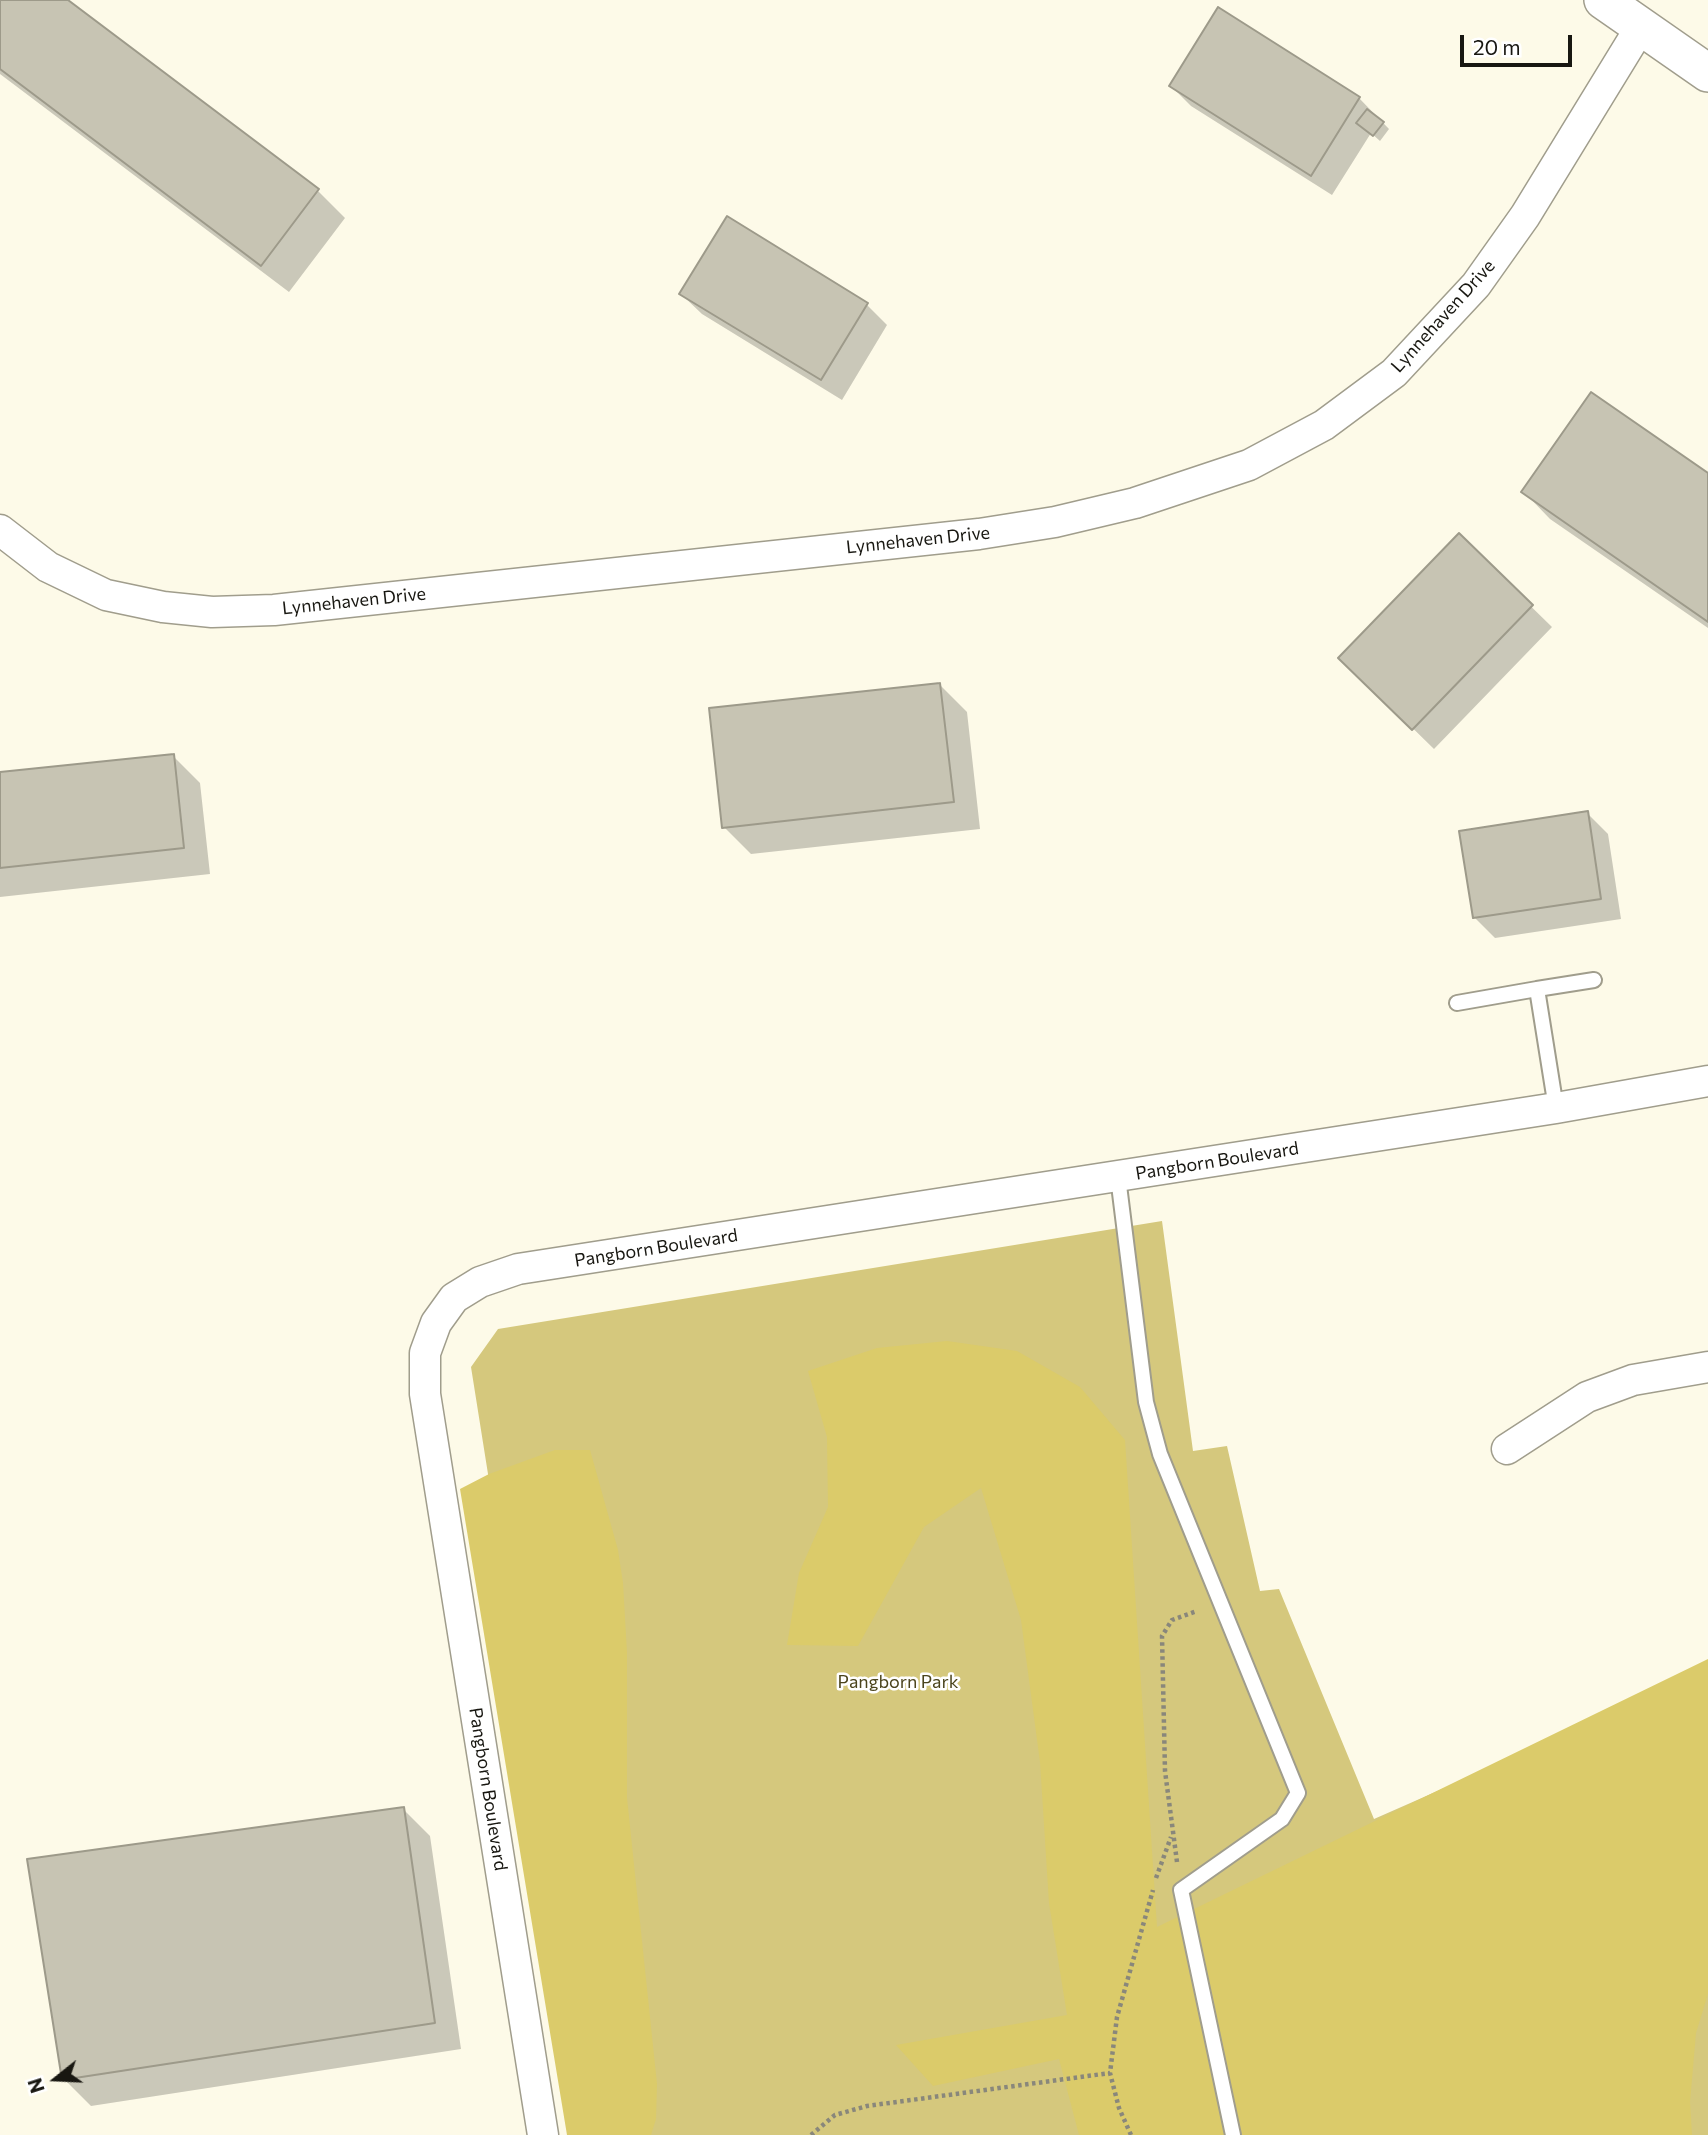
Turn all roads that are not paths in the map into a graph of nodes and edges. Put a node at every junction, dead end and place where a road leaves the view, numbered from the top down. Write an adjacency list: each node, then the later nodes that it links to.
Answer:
1 (1603, 0): 2 (street)
2 (1642, 25): 3 (street); 4 (street, Lynnehaven Drive)
3 (1708, 73)
4 (0, 530)
5 (1594, 980): 6 (lane)
6 (1537, 989): 7 (lane); 9 (lane)
7 (1457, 1003)
8 (1708, 1081): 9 (street, Pangborn Boulevard)
9 (1556, 1108): 10 (street, Pangborn Boulevard)
10 (1118, 1177): 13 (street, Pangborn Boulevard); 14 (lane)
11 (1708, 1367): 12 (street)
12 (1507, 1449)
13 (543, 2135)
14 (1233, 2135)

